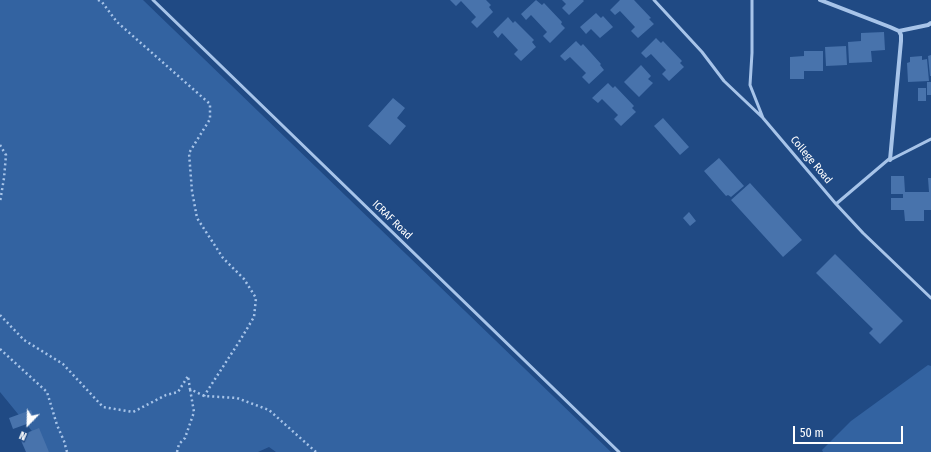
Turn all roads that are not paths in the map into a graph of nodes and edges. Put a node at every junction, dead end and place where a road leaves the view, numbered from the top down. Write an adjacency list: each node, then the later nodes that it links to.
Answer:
1 (153, 0): 12 (lane, ICRAF Road)
2 (654, 0): 7 (lane)
3 (752, 0): 7 (lane, College Road)
4 (820, 0): 6 (street)
5 (931, 23): 6 (street)
6 (899, 31): 9 (street)
7 (763, 118): 10 (lane, College Road)
8 (931, 139): 9 (lane)
9 (890, 160): 10 (lane)
10 (836, 204): 11 (lane, College Road)
11 (931, 298)
12 (619, 452)

